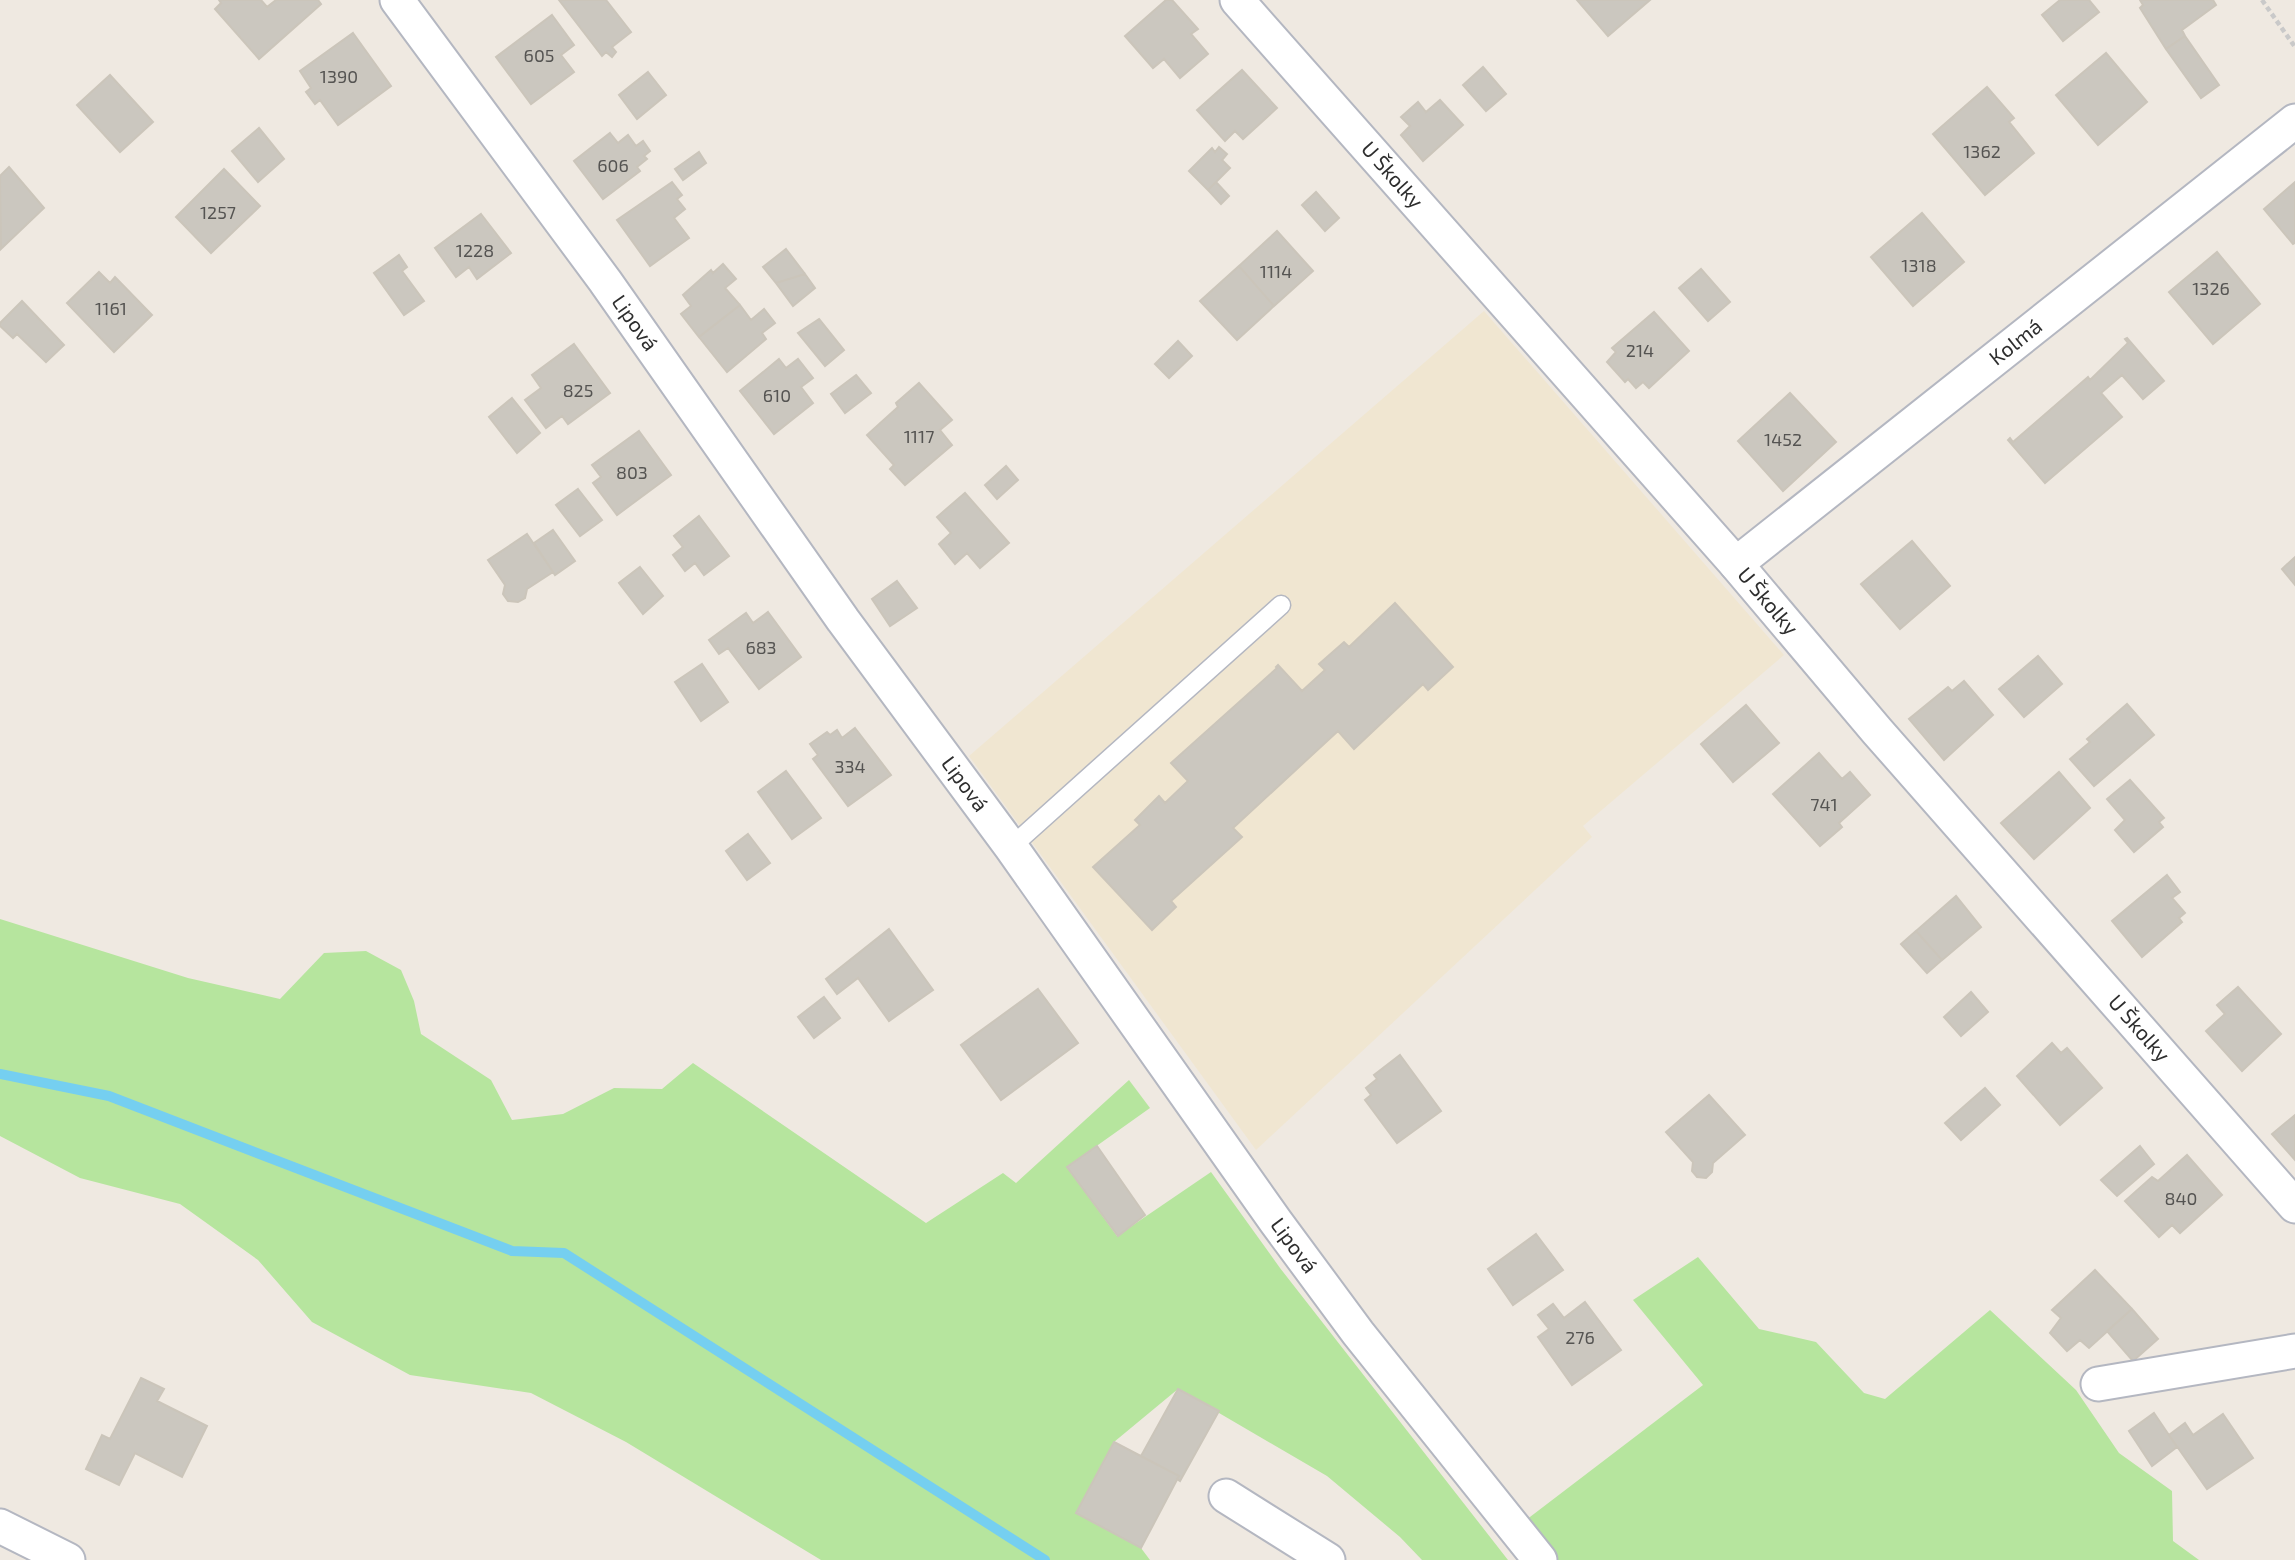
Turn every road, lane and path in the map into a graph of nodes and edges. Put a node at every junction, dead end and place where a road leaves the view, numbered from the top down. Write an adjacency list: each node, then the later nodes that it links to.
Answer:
1 (397, 0): 8 (street, Lipová)
2 (1237, 0): 6 (street, U Školky)
3 (2262, 0): 4 (path)
4 (2295, 47)
5 (2295, 121): 6 (street, Kolmá)
6 (1736, 564): 9 (street, U Školky)
7 (1281, 605): 8 (lane)
8 (1011, 847): 16 (street, Lipová)
9 (2295, 1206)
10 (2295, 1351): 11 (street)
11 (2098, 1384)
12 (1226, 1496): 15 (street)
13 (0, 1526): 14 (street)
14 (68, 1560)
15 (1328, 1560)
16 (1540, 1560)

